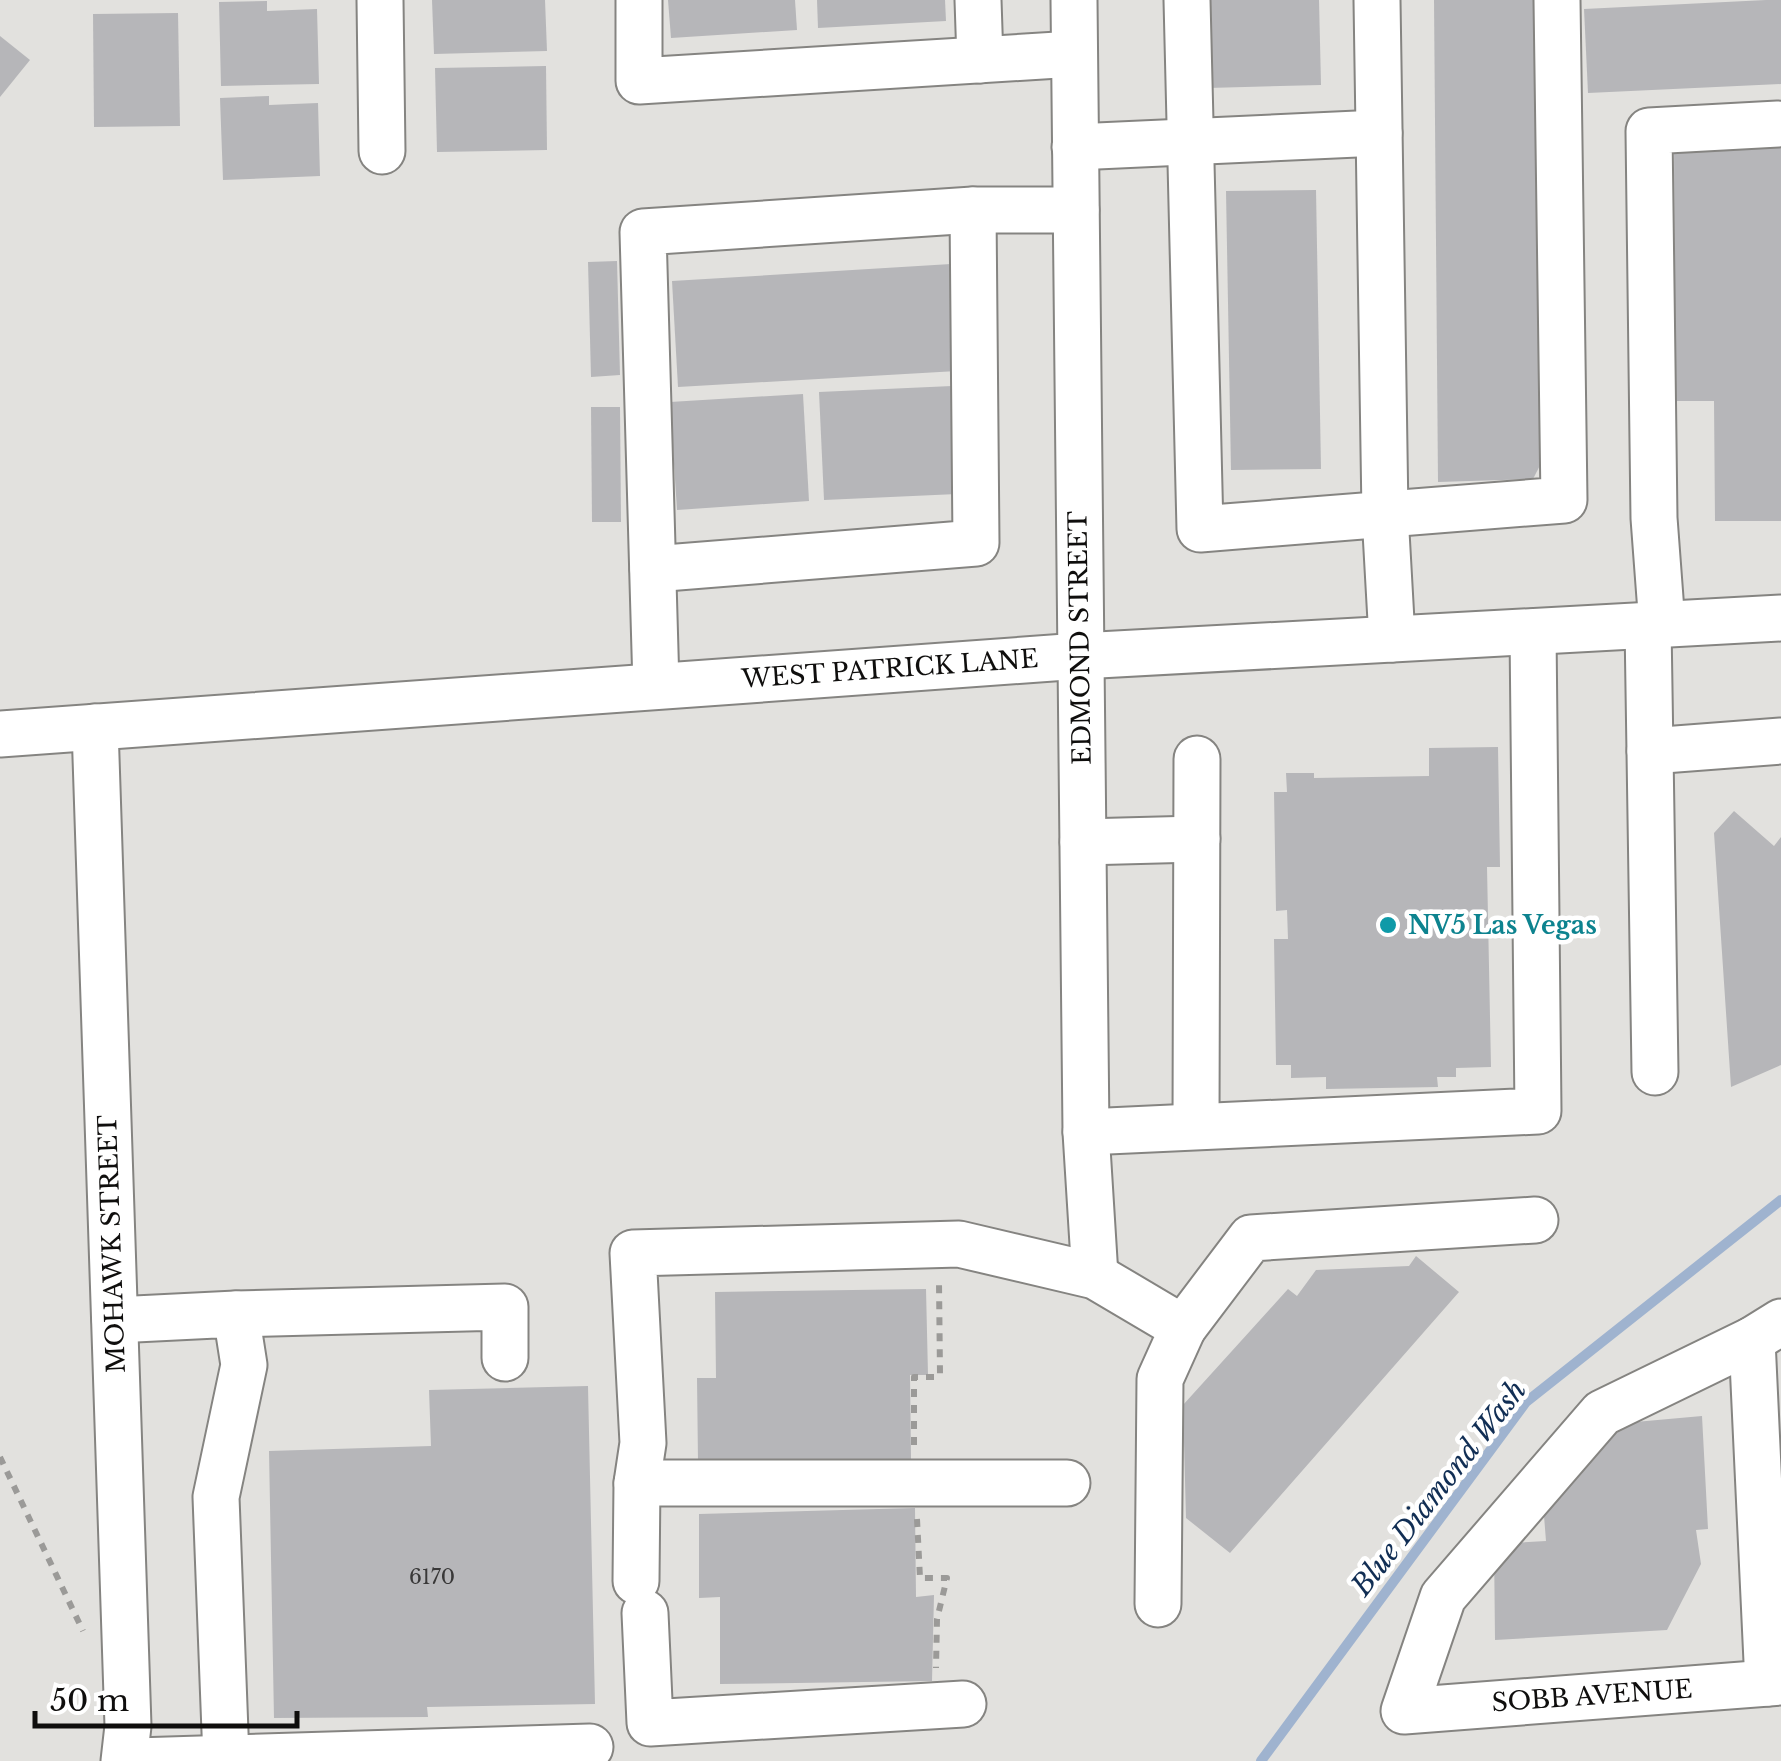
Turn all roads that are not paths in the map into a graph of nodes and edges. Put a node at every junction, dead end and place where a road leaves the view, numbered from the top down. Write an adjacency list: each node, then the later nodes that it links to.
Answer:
1 (380, 0): 14 (street)
2 (639, 0): 9 (street)
3 (978, 0): 9 (street)
4 (1074, 0): 8 (street, EDMOND STREET)
5 (1187, 0): 12 (street)
6 (1377, 0): 11 (street)
7 (1557, 0): 17 (street)
8 (1074, 54): 9 (street); 13 (street, EDMOND STREET)
9 (980, 60)
10 (1778, 124): 20 (street)
11 (1379, 132): 12 (street); 17 (street)
12 (1189, 143): 13 (street); 17 (street)
13 (1075, 146): 16 (street, EDMOND STREET)
14 (382, 151)
15 (973, 210): 16 (street); 18 (street); 18 (street)
16 (1076, 210): 23 (street, EDMOND STREET)
17 (1385, 514): 22 (street)
18 (652, 569): 24 (street)
19 (1781, 618): 20 (street, WEST PATRICK LANE)
20 (1655, 625): 21 (street, WEST PATRICK LANE); 28 (street)
21 (1533, 632): 22 (street, WEST PATRICK LANE); 33 (street)
22 (1392, 639): 23 (street, WEST PATRICK LANE)
23 (1080, 656): 24 (street, WEST PATRICK LANE); 31 (street, EDMOND STREET)
24 (656, 686): 25 (street, WEST PATRICK LANE)
25 (96, 727): 26 (street, WEST PATRICK LANE); 38 (street, MOHAWK STREET)
26 (0, 734)
27 (1781, 741): 28 (street)
28 (1650, 751): 32 (street)
29 (1197, 760): 30 (street)
30 (1197, 839): 31 (street); 33 (street)
31 (1083, 842): 34 (street, EDMOND STREET)
32 (1654, 1072)
33 (1196, 1126): 34 (street)
34 (1086, 1132): 36 (street, EDMOND STREET)
35 (1535, 1220): 39 (street)
36 (1094, 1276): 39 (street); 42 (street)
37 (236, 1314): 38 (street); 41 (street); 48 (street)
38 (115, 1320): 49 (street, MOHAWK STREET)
39 (1183, 1328): 44 (street)
40 (1767, 1331): 45 (street); 45 (street, SOBB AVENUE)
41 (505, 1358)
42 (637, 1482): 43 (street); 46 (street)
43 (1067, 1482)
44 (1158, 1604)
45 (1775, 1682)
46 (950, 1690)
47 (590, 1747): 48 (street)
48 (226, 1758): 50 (street)
49 (124, 1761)
50 (136, 1761)

